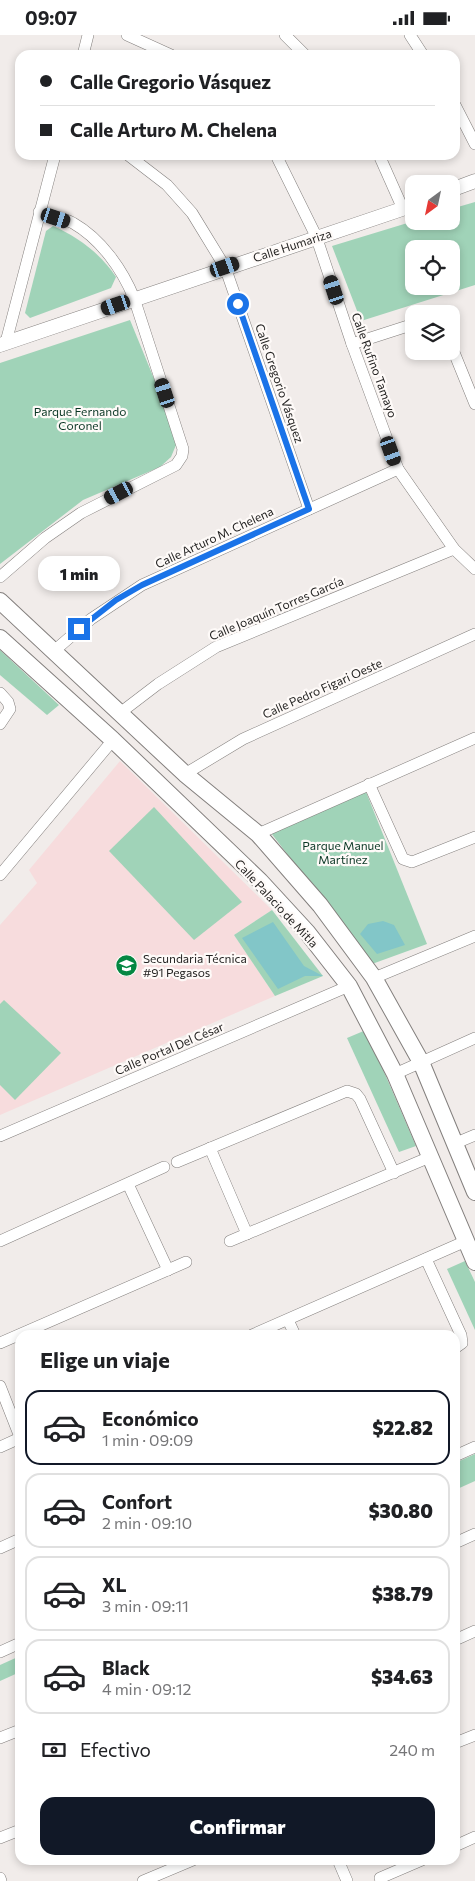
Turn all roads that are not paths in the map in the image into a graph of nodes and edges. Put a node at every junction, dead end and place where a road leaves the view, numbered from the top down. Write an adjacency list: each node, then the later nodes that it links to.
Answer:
1 (88, 35): 5 (street)
2 (126, 35): 6 (street)
3 (285, 35): 7 (street)
4 (410, 35): 8 (street)
5 (84, 50)
6 (160, 50)
7 (300, 50)
8 (420, 50)
9 (460, 115): 10 (street)
10 (475, 144)
11 (54, 160): 19 (street)
12 (134, 160): 21 (street, Calle Gregorio Vásquez)
13 (278, 160): 20 (street, Calle Rufino Tamayo)
14 (382, 160): 17 (street)
15 (475, 181): 16 (street)
16 (460, 187)
17 (405, 202)
18 (405, 208): 20 (street, Calle Humariza)
19 (39, 212): 22 (street); 24 (street)
20 (316, 236): 21 (street, Calle Humariza); 25 (street, Calle Rufino Tamayo)
21 (225, 267): 22 (street, Calle Humariza); 29 (street, Calle Gregorio Vásquez)
22 (134, 298): 24 (street, Calle Humariza); 32 (street)
23 (405, 327): 25 (street)
24 (3, 343)
25 (352, 344): 28 (street, Calle Rufino Tamayo)
26 (457, 360): 27 (street)
27 (475, 404)
28 (398, 469): 29 (street, Calle Arturo M. Chelena); 30 (street, Calle Rufino Tamayo)
29 (309, 509): 36 (street, Calle Arturo M. Chelena)
30 (454, 549): 31 (street, Calle Rufino Tamayo); 38 (street, Calle Joaquín Torres García)
31 (475, 569)
32 (0, 577)
33 (0, 601): 36 (main road)
34 (475, 634): 42 (street, Calle Pedro Figari Oeste)
35 (0, 638): 41 (main road, Calle Palacio de Mitla)
36 (54, 651): 38 (main road)
37 (0, 693): 39 (street)
38 (120, 713): 42 (main road)
39 (4, 720)
40 (475, 738): 43 (street)
41 (113, 741): 46 (street); 49 (main road, Calle Palacio de Mitla)
42 (185, 774): 44 (main road)
43 (369, 784): 44 (street); 45 (street)
44 (258, 834): 48 (main road)
45 (475, 837)
46 (0, 875)
47 (475, 936): 48 (street)
48 (374, 978): 51 (main road)
49 (349, 986): 52 (main road, Calle Palacio de Mitla); 54 (street, Calle Portal Del César)
50 (475, 1038): 51 (street)
51 (421, 1062): 52 (street); 55 (main road)
52 (395, 1073): 57 (main road, Calle Palacio de Mitla)
53 (475, 1135): 55 (street)
54 (0, 1136)
55 (456, 1143): 62 (main road)
56 (210, 1148): 58 (street); 60 (street); 63 (street)
57 (430, 1157): 60 (street); 66 (main road, Calle Palacio de Mitla)
58 (177, 1162)
59 (164, 1167): 61 (street)
60 (394, 1173): 63 (street)
61 (128, 1184): 64 (street); 70 (street)
62 (475, 1192)
63 (247, 1234): 65 (street)
64 (0, 1241)
65 (230, 1241)
66 (466, 1241): 67 (street); 69 (main road, Calle Palacio de Mitla)
67 (426, 1259): 71 (street); 75 (street)
68 (186, 1262): 70 (street)
69 (475, 1262)
70 (168, 1270): 72 (street)
71 (288, 1320): 73 (street); 74 (street)
72 (30, 1330)
73 (264, 1330)
74 (293, 1330)
75 (459, 1330)
76 (460, 1333): 79 (street)
77 (15, 1336): 78 (street)
78 (0, 1343)
79 (460, 1344)
80 (0, 1386): 81 (street)
81 (15, 1425)
82 (15, 1440): 83 (street)
83 (0, 1447)
84 (475, 1447): 85 (street)
85 (460, 1454)
86 (475, 1534): 88 (street)
87 (15, 1541): 89 (street)
88 (460, 1541)
89 (0, 1548)
90 (475, 1631): 91 (street)
91 (460, 1638)
92 (15, 1645): 93 (street)
93 (0, 1652)
94 (15, 1732): 96 (street)
95 (475, 1735): 97 (street)
96 (0, 1738)
97 (460, 1741)
98 (15, 1832): 100 (street)
99 (475, 1837): 101 (street)
100 (0, 1838)
101 (460, 1844)
102 (181, 1865): 108 (street)
103 (340, 1865): 109 (street)
104 (410, 1865): 106 (street)
105 (0, 1877): 107 (street)
106 (380, 1878)
107 (2, 1881)
108 (144, 1881)
109 (346, 1881)

